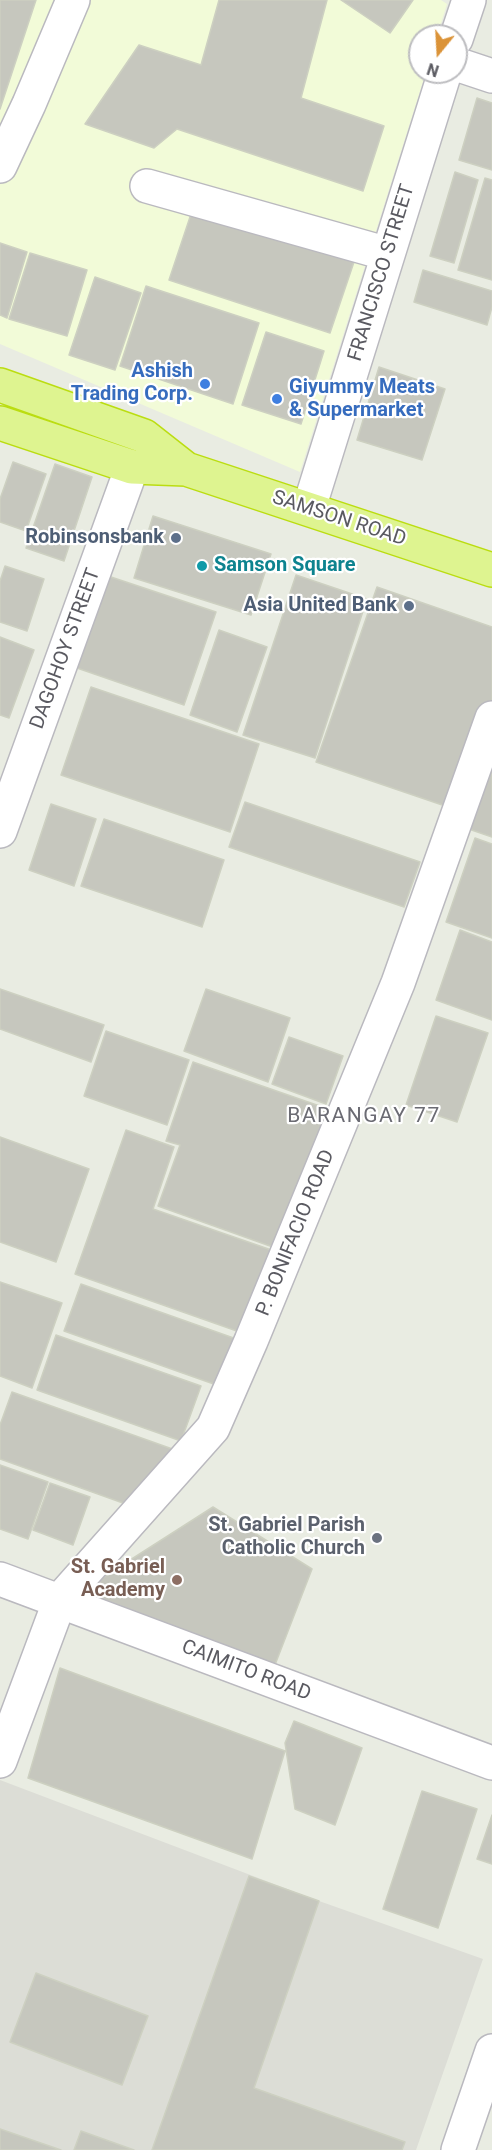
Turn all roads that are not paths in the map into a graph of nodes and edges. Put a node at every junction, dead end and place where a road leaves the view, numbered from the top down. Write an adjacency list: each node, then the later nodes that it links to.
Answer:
1 (73, 0): 7 (street)
2 (470, 0): 3 (street)
3 (461, 24)
4 (468, 68): 5 (street)
5 (492, 76)
6 (441, 84): 9 (street, FRANCISCO STREET)
7 (0, 166)
8 (147, 186): 9 (street)
9 (388, 254): 14 (street, FRANCISCO STREET)
10 (0, 385): 13 (highway, SAMSON ROAD)
11 (0, 423): 12 (highway, SAMSON ROAD)
12 (132, 467): 13 (highway, SAMSON ROAD); 17 (street, DAGOHOY STREET)
13 (186, 469): 14 (highway, SAMSON ROAD)
14 (309, 508): 15 (highway, SAMSON ROAD)
15 (492, 570)
16 (492, 718): 19 (street, P. BONIFACIO ROAD)
17 (0, 831)
18 (0, 1579): 19 (street, CAIMITO ROAD)
19 (60, 1600): 20 (street); 21 (street, CAIMITO ROAD)
20 (0, 1761)
21 (492, 1763)
22 (492, 2051): 23 (street)
23 (458, 2150)

